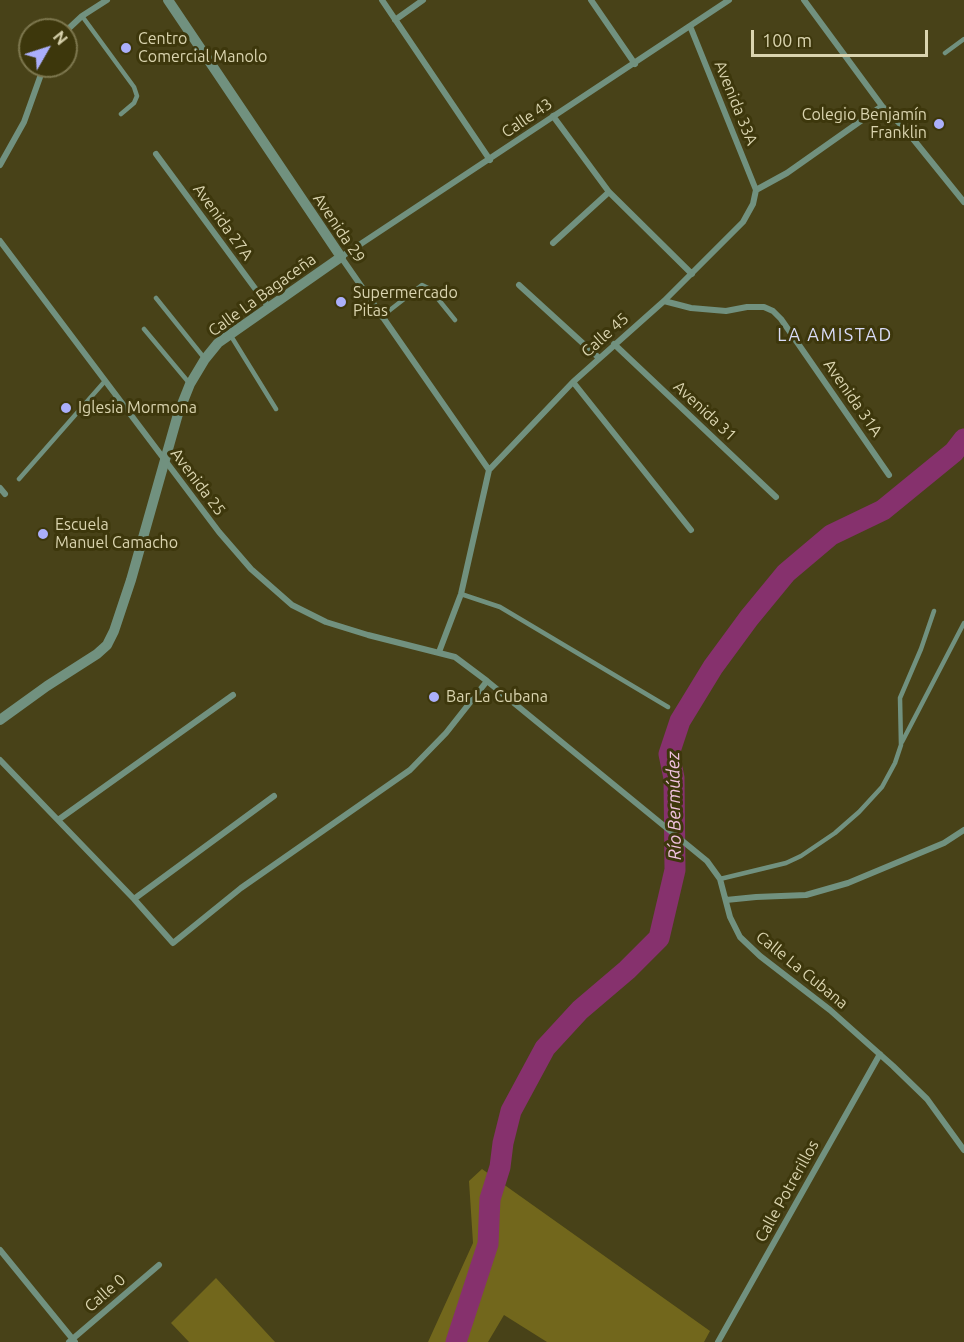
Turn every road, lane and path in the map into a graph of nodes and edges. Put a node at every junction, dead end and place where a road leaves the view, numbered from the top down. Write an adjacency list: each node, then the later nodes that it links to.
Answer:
1 (107, 0): 8 (street)
2 (168, 0): 27 (street, Avenida 29)
3 (382, 0): 10 (street)
4 (423, 0): 10 (street)
5 (591, 0): 14 (street)
6 (729, 0): 11 (street, Calle 43)
7 (804, 0): 16 (street)
8 (82, 16): 9 (street); 17 (lane)
9 (78, 20)
10 (395, 20): 20 (street)
11 (690, 26): 14 (street, Calle 43); 22 (street, Avenida 33A)
12 (964, 39): 13 (lane)
13 (945, 52)
14 (635, 64): 18 (street, Calle 43)
15 (40, 78): 21 (street)
16 (882, 106): 22 (street); 24 (street)
17 (121, 114)
18 (553, 116): 20 (street, Calle 43); 23 (street)
19 (156, 153): 32 (street, Avenida 27A)
20 (490, 160): 27 (street, Calle 43)
21 (0, 165)
22 (756, 190): 28 (street, Calle 45)
23 (609, 192): 26 (street); 28 (street)
24 (964, 202)
25 (0, 241): 40 (street, Avenida 25)
26 (553, 243)
27 (341, 257): 32 (street, Calle La Bagaceña); 33 (street, Avenida 29)
28 (692, 274): 31 (street, Calle 45)
29 (519, 285): 38 (street)
30 (156, 298): 39 (lane)
31 (664, 301): 37 (street, Calle 45); 46 (street, Avenida 31A)
32 (268, 306): 36 (street, Calle La Bagaceña)
33 (381, 317): 34 (lane); 45 (street, Avenida 29)
34 (455, 320)
35 (144, 329): 42 (lane)
36 (230, 334): 39 (street, Calle La Bagaceña); 43 (lane)
37 (614, 344): 38 (street, Calle 45); 50 (street, Avenida 31)
38 (599, 358): 41 (street, Calle 45)
39 (205, 359): 42 (street, Calle La Bagaceña)
40 (105, 381): 44 (street, Avenida 25); 47 (lane)
41 (573, 382): 45 (street, Calle 45); 51 (street)
42 (190, 384): 44 (street, Calle La Bagaceña)
43 (276, 409)
44 (166, 461): 55 (street, Avenida 25); 59 (street, Calle La Bagaceña)
45 (489, 470): 52 (street)
46 (889, 475)
47 (19, 479)
48 (0, 488): 49 (street)
49 (4, 494)
50 (776, 497)
51 (691, 530)
52 (461, 594): 55 (street); 58 (lane)
53 (934, 611): 60 (lane)
54 (964, 623): 60 (lane)
55 (439, 652): 56 (street, Calle La Cubana)
56 (488, 681): 65 (street, Calle La Cubana); 66 (street)
57 (233, 694): 63 (street)
58 (668, 707)
59 (0, 720)
60 (901, 745): 65 (lane)
61 (0, 760): 63 (street)
62 (274, 796): 66 (street)
63 (58, 820): 66 (street)
64 (964, 830): 67 (street)
65 (720, 879): 67 (street, Calle La Cubana)
66 (134, 899)
67 (726, 900): 68 (street, Calle La Cubana)
68 (880, 1054): 69 (street, Calle La Cubana); 73 (street, Calle Potrerillos)
69 (964, 1150)
70 (0, 1250): 72 (street)
71 (159, 1264): 72 (street, Calle 0)
72 (72, 1341)
73 (718, 1342)

